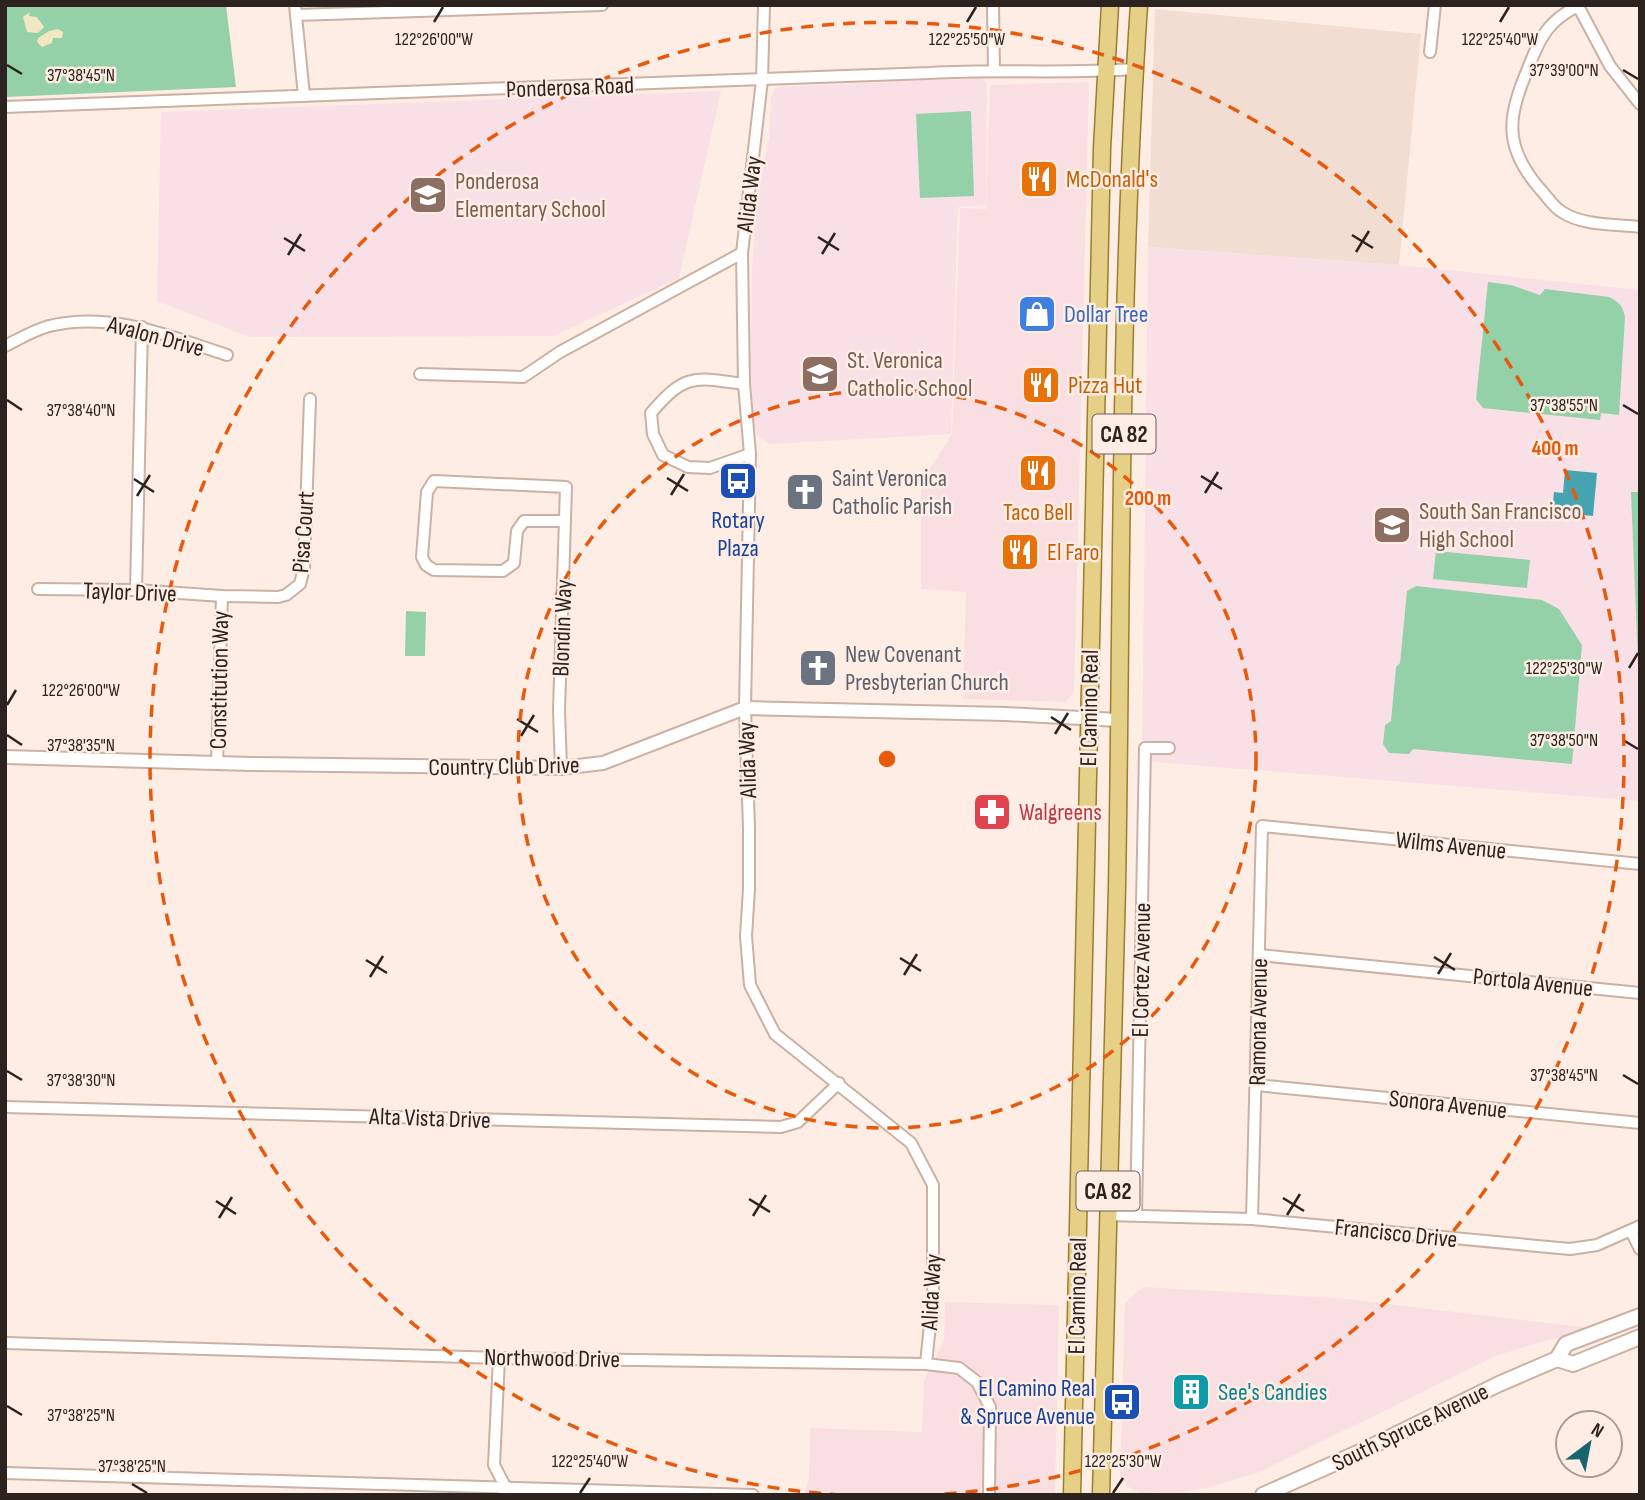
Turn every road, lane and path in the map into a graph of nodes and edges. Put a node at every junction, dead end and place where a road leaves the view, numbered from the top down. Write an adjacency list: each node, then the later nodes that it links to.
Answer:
1 (602, 5): 8 (street)
2 (764, 5): 13 (street, Alida Way)
3 (993, 5): 11 (street)
4 (1110, 5): 12 (main road, El Camino Real / CA 82)
5 (1139, 5): 10 (main road, El Camino Real / CA 82)
6 (1435, 5): 9 (street)
7 (1578, 6): 15 (street); 17 (street)
8 (295, 10): 14 (street)
9 (1430, 52)
10 (1135, 69): 12 (street, Ponderosa Road); 32 (main road, El Camino Real / CA 82)
11 (994, 70): 12 (street, Ponderosa Road); 13 (street, Ponderosa Road)
12 (1105, 71): 31 (main road, El Camino Real / CA 82)
13 (762, 80): 14 (street, Ponderosa Road); 18 (street, Alida Way)
14 (304, 96): 16 (street, Ponderosa Road)
15 (1640, 104)
16 (5, 107)
17 (1640, 227)
18 (742, 253): 22 (street); 23 (street, Alida Way)
19 (142, 327): 20 (street, Avalon Drive); 21 (street, Avalon Drive); 28 (street)
20 (5, 346)
21 (227, 355)
22 (420, 374)
23 (744, 384): 25 (street, Alida Way); 25 (street)
24 (310, 399): 29 (street, Pisa Court)
25 (750, 454): 30 (street, Alida Way)
26 (564, 521): 26 (street, Blondin Way); 36 (street, Blondin Way)
27 (38, 589): 28 (street, Taylor Drive)
28 (136, 590): 29 (street, Taylor Drive)
29 (222, 596): 35 (street, Constitution Way)
30 (745, 708): 31 (street, Country Club Drive); 36 (street, Country Club Drive); 41 (street, Alida Way)
31 (1089, 719): 32 (street, Country Club Drive); 61 (main road, El Camino Real / CA 82)
32 (1118, 720): 45 (main road, El Camino Real / CA 82)
33 (1169, 748): 46 (street, El Cortez Avenue)
34 (5, 757): 35 (street, Country Club Drive)
35 (217, 763): 36 (street, Country Club Drive)
36 (561, 768)
37 (1262, 826): 38 (street, Wilms Avenue); 39 (street, Ramona Avenue)
38 (1640, 864)
39 (1259, 955): 40 (street, Portola Avenue); 42 (street, Ramona Avenue)
40 (1640, 993)
41 (839, 1083): 43 (street, Alta Vista Drive); 55 (street, Alida Way)
42 (1256, 1085): 44 (street, Sonora Avenue); 47 (street, Ramona Avenue)
43 (5, 1107)
44 (1640, 1123)
45 (1107, 1215): 46 (street, Francisco Drive); 62 (main road, El Camino Real / CA 82)
46 (1136, 1215): 47 (street, Francisco Drive)
47 (1252, 1219): 48 (street, Francisco Drive)
48 (1635, 1228): 49 (street)
49 (1640, 1250)
50 (1640, 1316): 54 (main road, South Spruce Avenue)
51 (1640, 1337): 54 (main road, South Spruce Avenue)
52 (5, 1343): 53 (street, Northwood Drive)
53 (499, 1358): 55 (street, Northwood Drive); 57 (street)
54 (1557, 1360): 63 (main road, South Spruce Avenue)
55 (926, 1364): 60 (street, Northwood Drive)
56 (5, 1473): 57 (street)
57 (505, 1490): 58 (street)
58 (648, 1493): 59 (street)
59 (752, 1495)
60 (989, 1495)
61 (1072, 1495)
62 (1101, 1495)
63 (1263, 1495)

